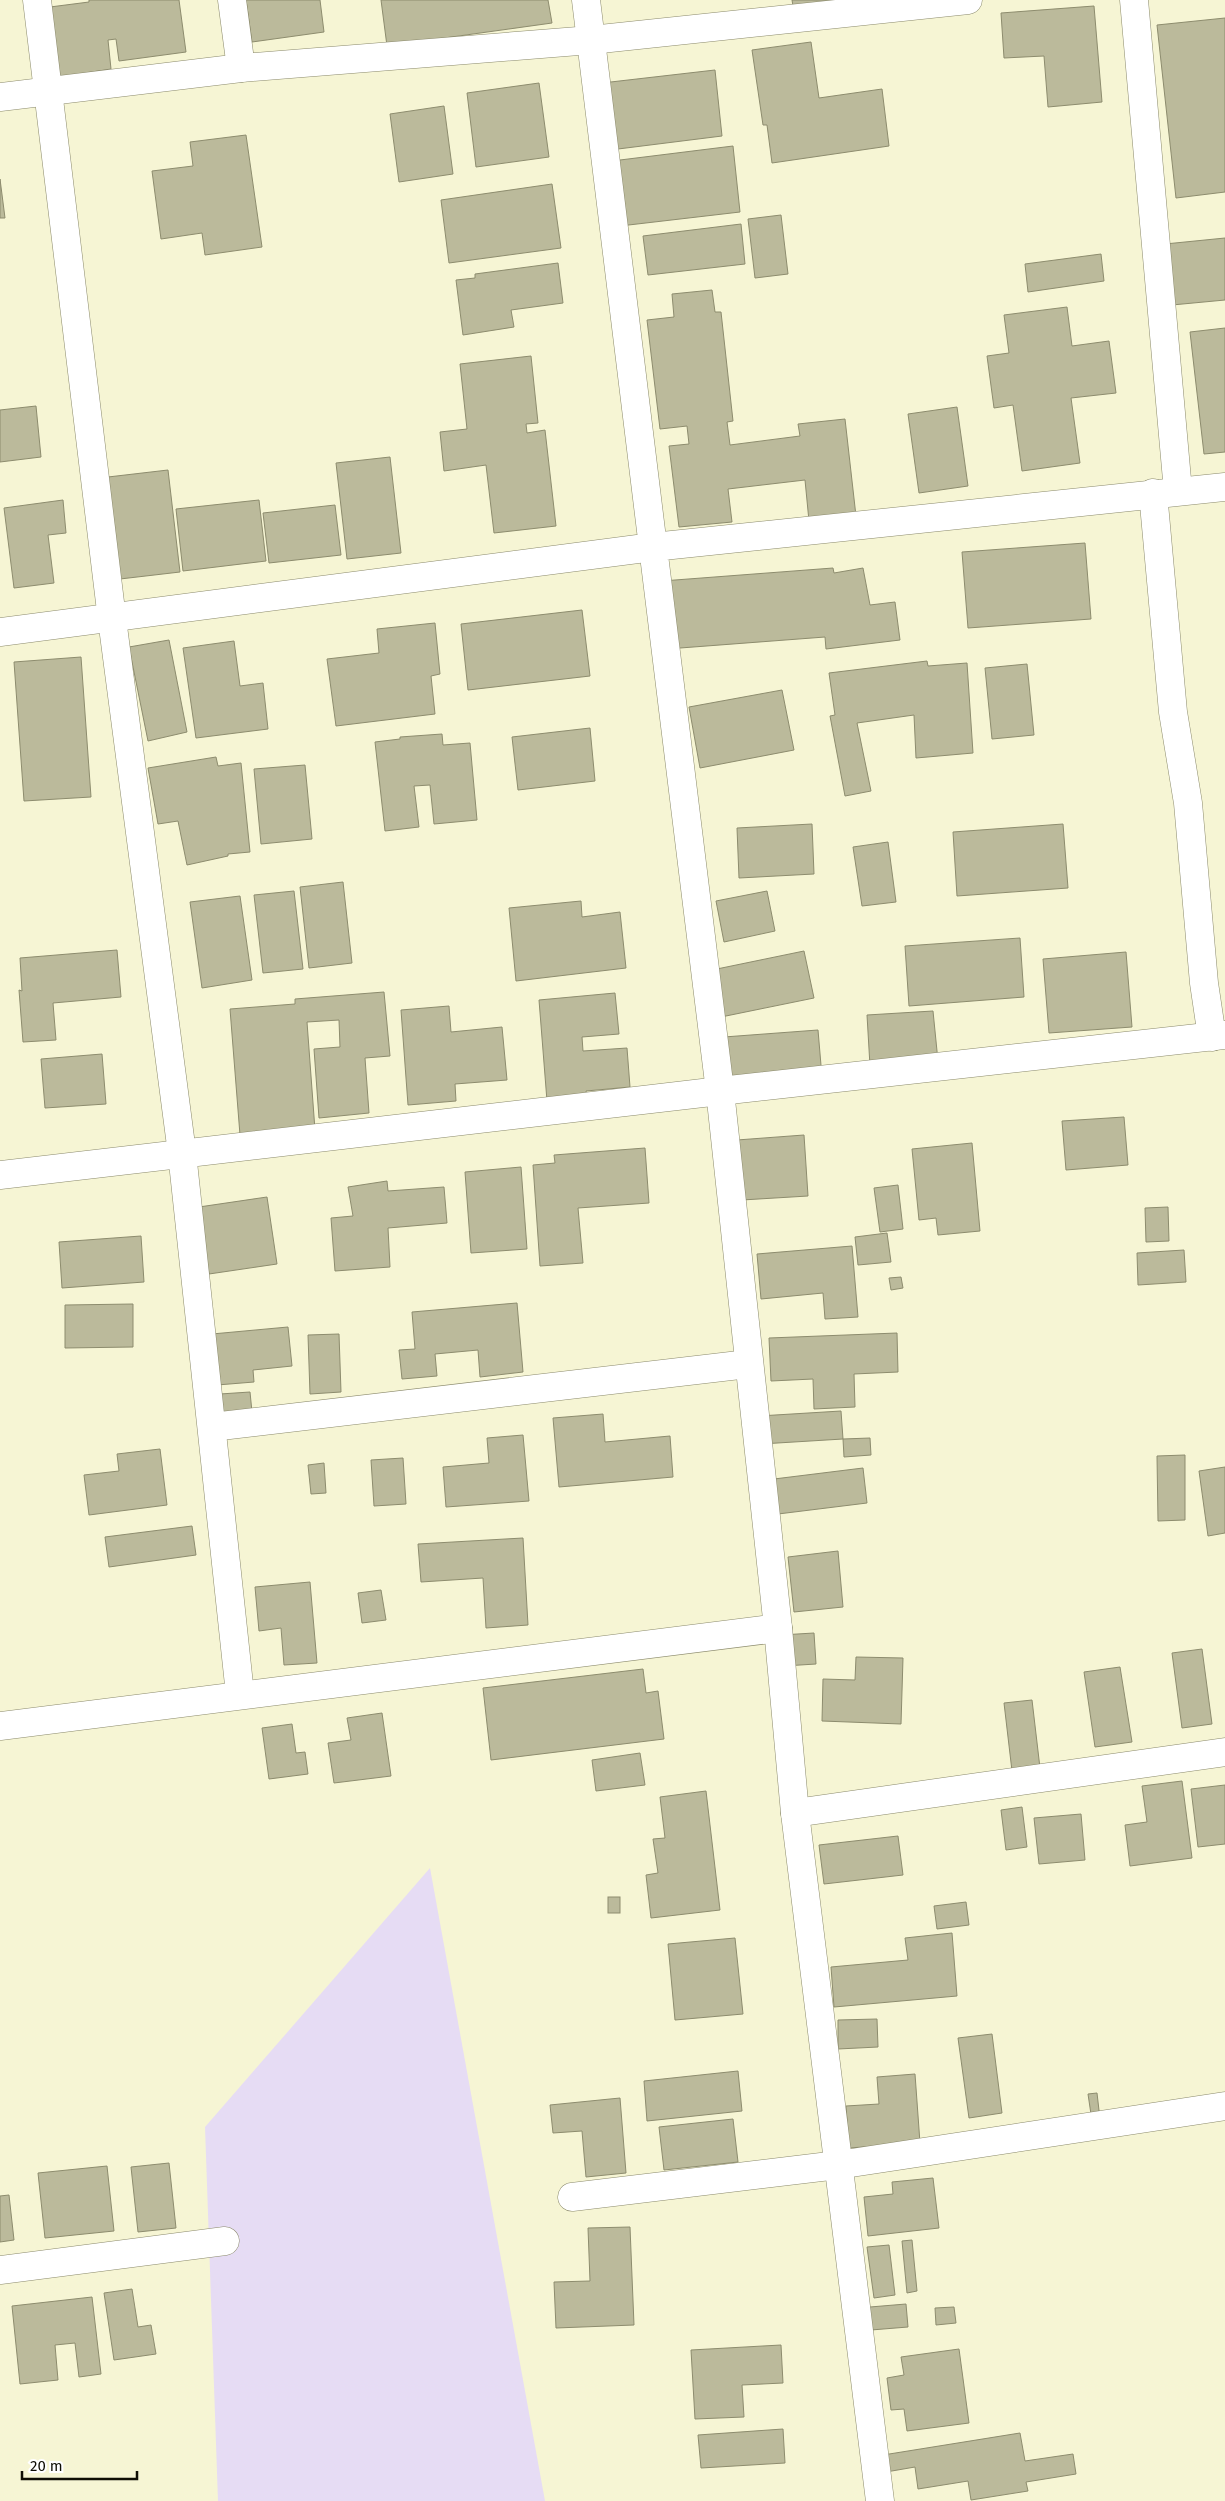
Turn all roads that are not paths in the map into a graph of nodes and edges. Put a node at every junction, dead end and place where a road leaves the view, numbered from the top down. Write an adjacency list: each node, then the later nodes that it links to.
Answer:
1 (37, 0): 8 (street)
2 (232, 0): 7 (street)
3 (586, 0): 6 (street)
4 (968, 0): 6 (street)
5 (1134, 0): 11 (street)
6 (591, 40): 7 (street); 12 (street)
7 (241, 68): 8 (street)
8 (49, 91): 9 (street); 13 (street)
9 (0, 97)
10 (1225, 486): 11 (street)
11 (1166, 492): 12 (street); 15 (street)
12 (653, 547): 13 (street); 16 (street)
13 (112, 619): 14 (street); 17 (street)
14 (0, 632)
15 (1218, 1036): 16 (street)
16 (720, 1091): 17 (street); 19 (street)
17 (182, 1154): 18 (street); 20 (street)
18 (0, 1176)
19 (748, 1364): 20 (street); 21 (street)
20 (212, 1427): 22 (street)
21 (778, 1628): 22 (street); 25 (street)
22 (240, 1694): 23 (street)
23 (0, 1726)
24 (1225, 1752): 25 (street)
25 (795, 1813): 27 (street)
26 (1225, 2106): 27 (street)
27 (838, 2165): 28 (street); 31 (street)
28 (572, 2197)
29 (225, 2241): 30 (street)
30 (0, 2270)
31 (880, 2501)

